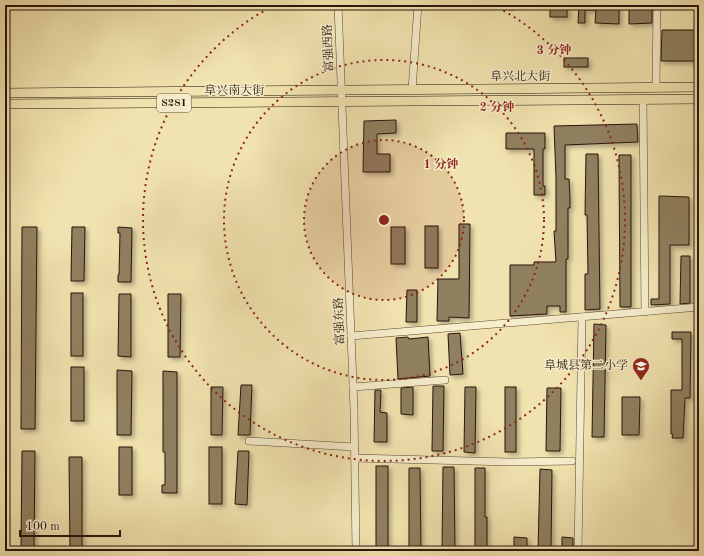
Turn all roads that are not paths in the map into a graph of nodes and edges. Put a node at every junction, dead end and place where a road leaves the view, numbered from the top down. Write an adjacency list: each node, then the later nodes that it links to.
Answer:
1 (338, 5): 6 (street, 富强西路)
2 (418, 5): 7 (street)
3 (657, 5): 5 (street)
4 (699, 87): 5 (main road, 阜兴北大街 / S281)
5 (656, 88): 7 (main road, 阜兴北大街 / S281)
6 (342, 90): 7 (main road, 阜兴北大街 / S281); 8 (main road, 阜兴南大街 / S281); 11 (street, 富强东路)
7 (412, 90)
8 (5, 93)
9 (699, 99): 10 (main road, 阜兴北大街 / S281)
10 (643, 100): 11 (main road, 阜兴北大街 / S281); 14 (street)
11 (342, 102): 12 (main road, 阜兴南大街 / S281); 16 (street, 富强东路)
12 (5, 104)
13 (699, 307): 14 (street)
14 (645, 312): 15 (street)
15 (582, 317): 16 (street); 24 (street)
16 (351, 336): 18 (street, 富强东路)
17 (445, 380): 18 (street)
18 (353, 387): 20 (street, 富强东路)
19 (250, 441): 20 (street)
20 (355, 447): 21 (street, 富强东路)
21 (355, 458): 22 (street); 23 (street, 富强东路)
22 (572, 461)
23 (356, 551)
24 (578, 551)

